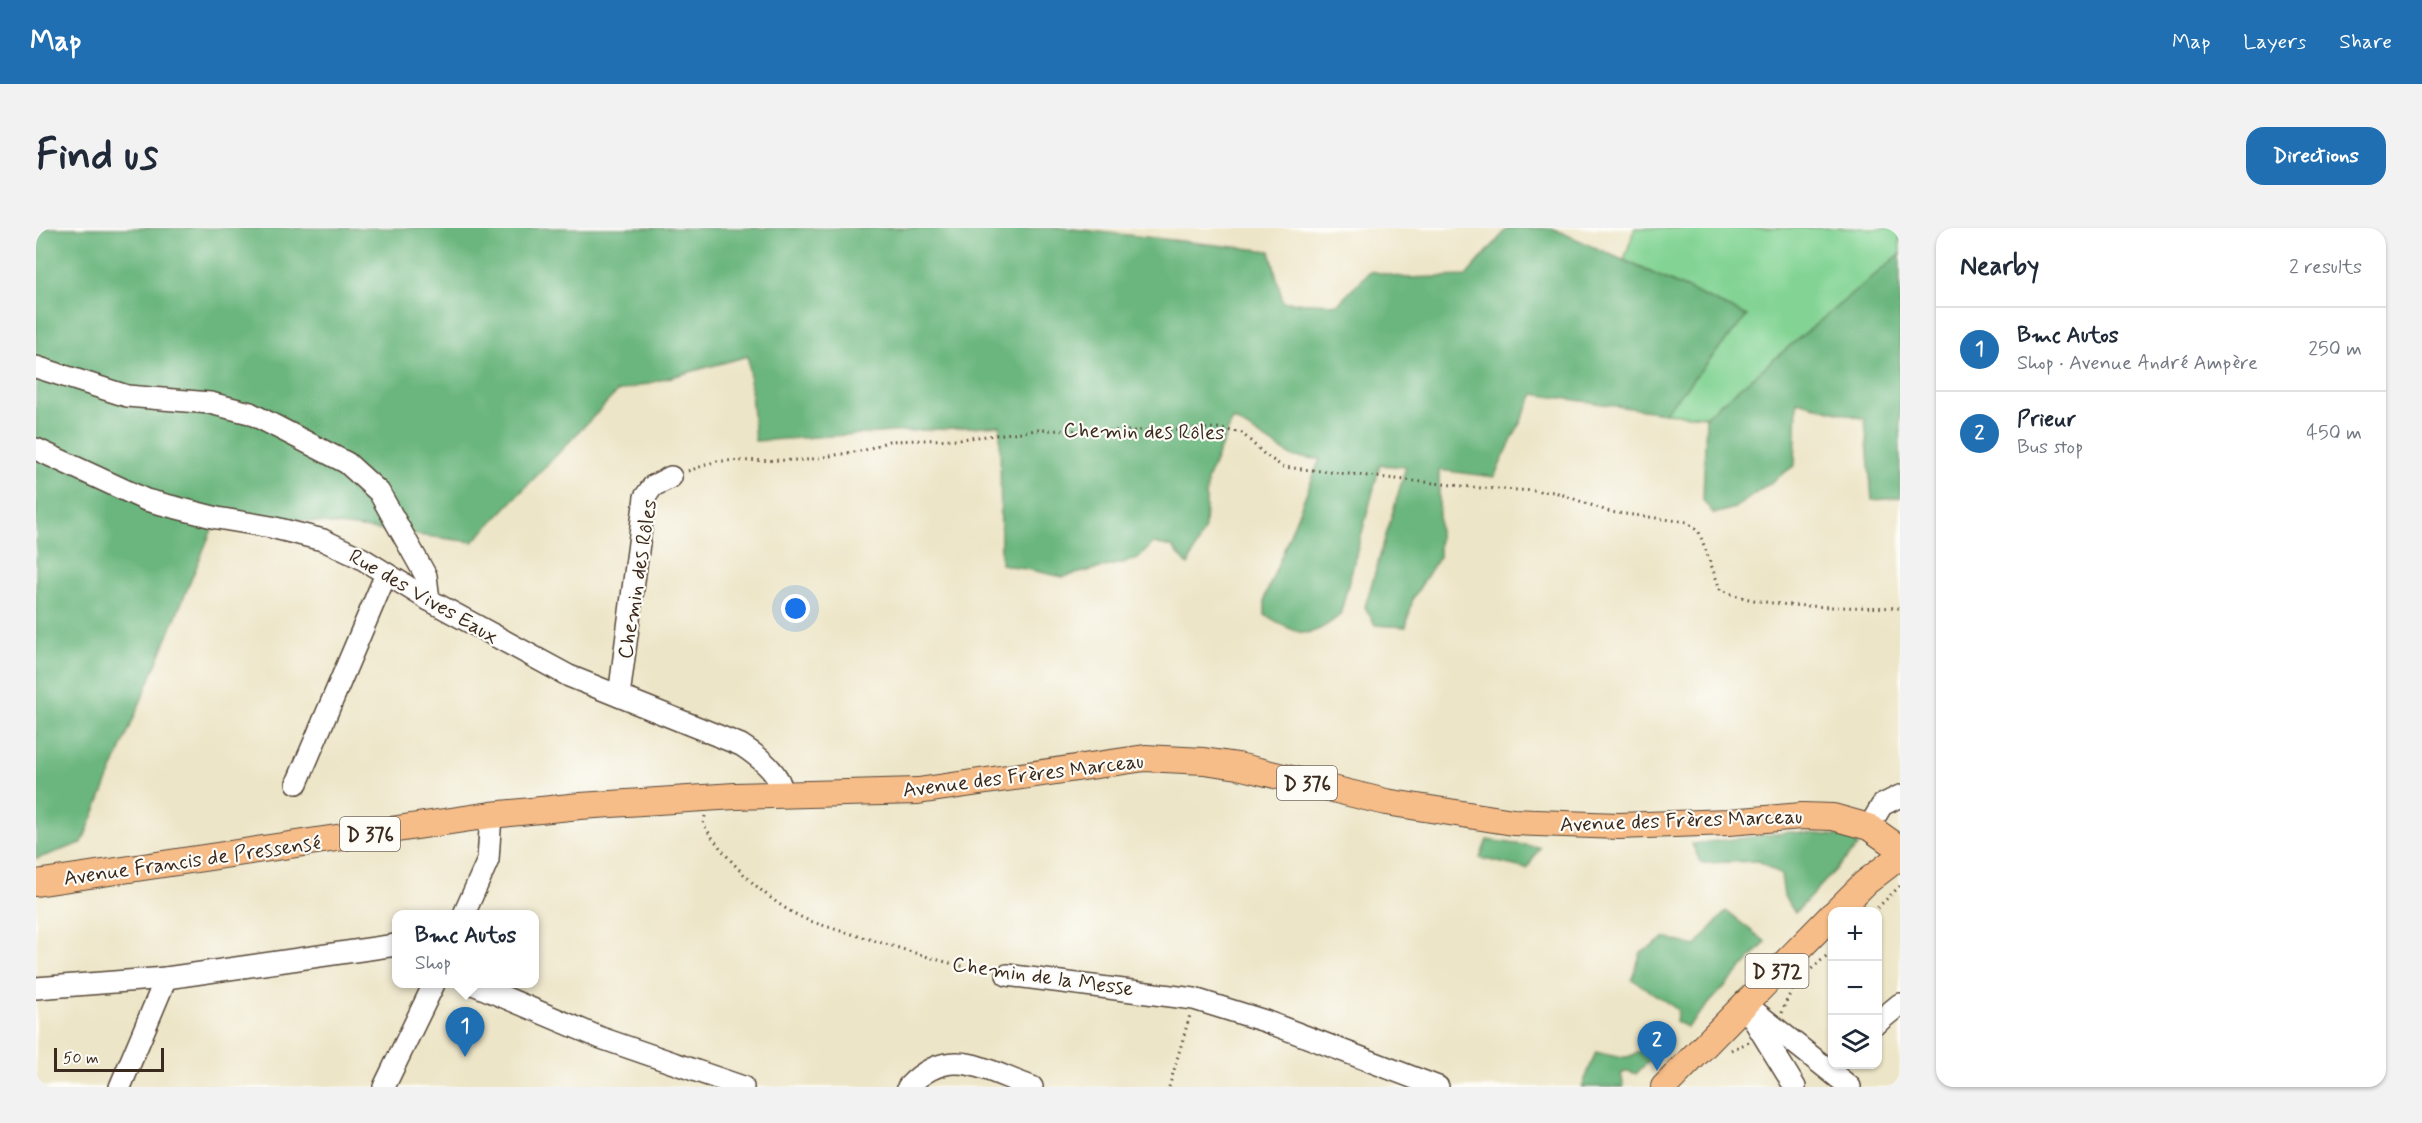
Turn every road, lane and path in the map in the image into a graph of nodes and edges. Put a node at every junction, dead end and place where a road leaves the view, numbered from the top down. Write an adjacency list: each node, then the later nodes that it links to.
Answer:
1 (36, 367): 5 (street)
2 (36, 448): 4 (street, Rue des Vives Eaux)
3 (671, 477): 6 (path, Chemin des Rôles); 7 (street, Chemin des Rôles)
4 (386, 574): 5 (street, Rue des Vives Eaux); 8 (street)
5 (429, 600): 7 (street, Rue des Vives Eaux)
6 (1900, 608)
7 (619, 696): 9 (street, Rue des Vives Eaux)
8 (297, 783)
9 (783, 795): 11 (main road, Avenue des Frères Marceau / D 376); 13 (main road, Avenue des Frères Marceau / D 376)
10 (1900, 796): 13 (street)
11 (706, 798): 12 (main road, Avenue Francis de Pressensé / D 376); 24 (path, Chemin de la Messe)
12 (491, 815): 16 (main road, Avenue Francis de Pressensé / D 376); 20 (street)
13 (1869, 826): 14 (main road, Avenue des Frères Marceau / D 376)
14 (1900, 849)
15 (1900, 856): 18 (main road, D 372)
16 (36, 884)
17 (1900, 886): 19 (path)
18 (1840, 907)
19 (1878, 907)
20 (466, 910)
21 (1828, 919): 30 (main road, D 372)
22 (392, 946): 25 (street)
23 (1828, 955): 33 (path)
24 (1007, 975): 29 (street, Chemin de la Messe)
25 (166, 978): 26 (street); 37 (street)
26 (36, 988)
27 (432, 988): 38 (street)
28 (482, 988): 39 (street)
29 (1194, 999): 42 (path); 43 (street, Chemin de la Messe)
30 (1744, 1003): 33 (street); 44 (main road, D 372)
31 (1900, 1004): 32 (street)
32 (1882, 1019)
33 (1770, 1026): 34 (path); 35 (street); 45 (street)
34 (1723, 1056)
35 (1828, 1062)
36 (1834, 1069): 46 (street)
37 (120, 1087)
38 (384, 1087)
39 (743, 1087)
40 (908, 1087): 41 (street)
41 (1032, 1087)
42 (1169, 1087)
43 (1438, 1087)
44 (1664, 1087)
45 (1795, 1087)
46 (1850, 1087)

